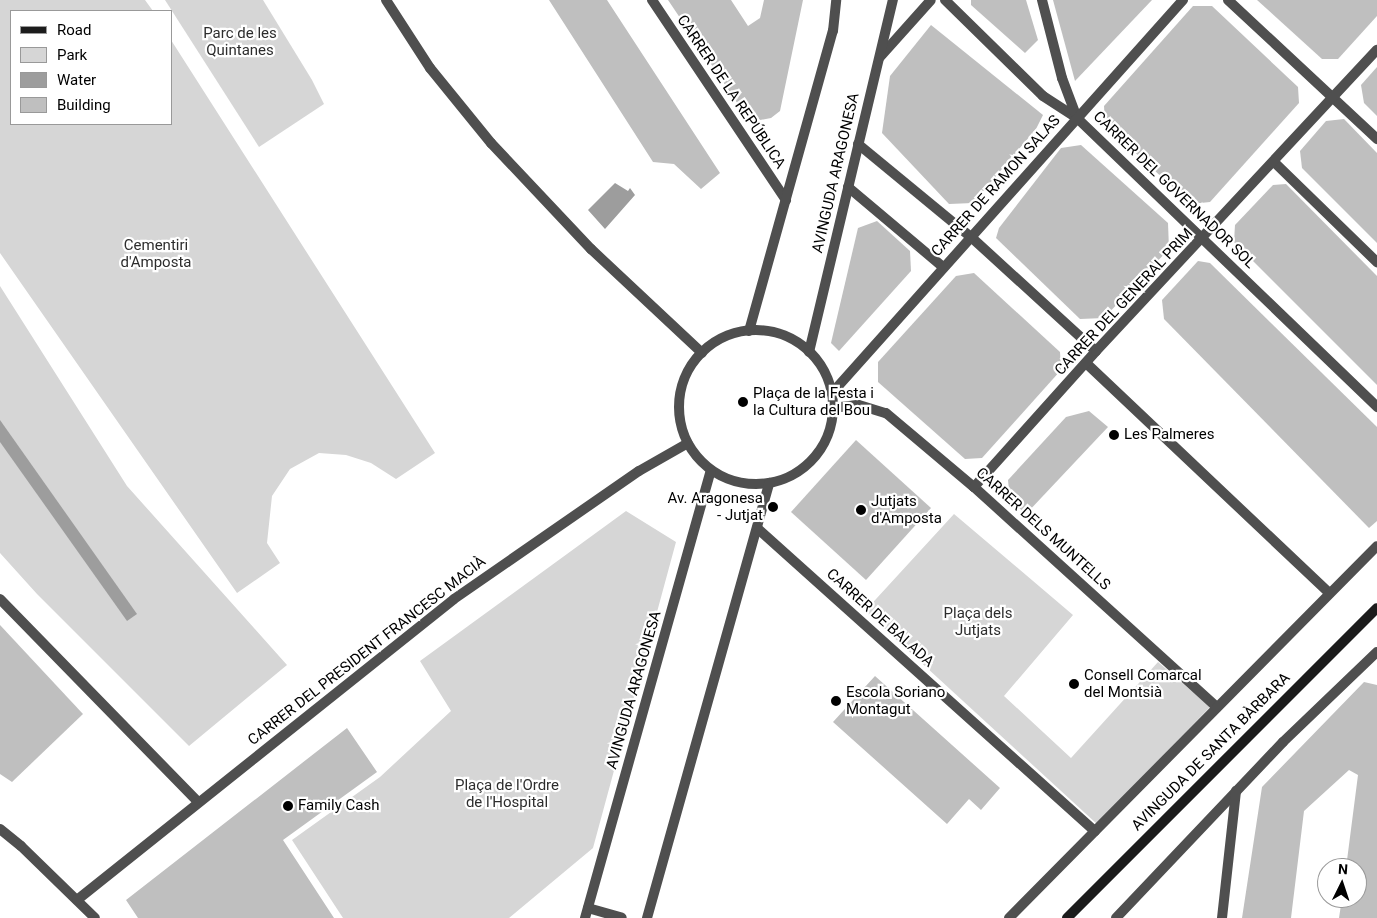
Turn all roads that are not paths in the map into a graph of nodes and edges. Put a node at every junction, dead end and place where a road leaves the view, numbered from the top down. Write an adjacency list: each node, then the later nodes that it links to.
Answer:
1 (386, 0): 26 (street)
2 (652, 0): 18 (street, CARRER DE LA REPÚBLICA)
3 (836, 0): 18 (street)
4 (893, 0): 11 (street, AVINGUDA ARAGONESA)
5 (931, 0): 11 (street)
6 (945, 0): 13 (street, CARRER DEL GOVERNADOR SOL)
7 (1042, 0): 13 (street)
8 (1183, 0): 13 (street, CARRER DE RAMON SALAS)
9 (1228, 0): 12 (street)
10 (1377, 50): 12 (street, CARRER DEL GENERAL PRIM)
11 (880, 57): 15 (street, AVINGUDA ARAGONESA)
12 (1334, 97): 14 (street); 16 (street, CARRER DEL GENERAL PRIM)
13 (1077, 118): 19 (street, CARRER DE RAMON SALAS); 20 (street, CARRER DEL GOVERNADOR SOL)
14 (1377, 139)
15 (858, 144): 17 (street, AVINGUDA ARAGONESA); 19 (street)
16 (1274, 162): 20 (street, CARRER DEL GENERAL PRIM); 21 (street)
17 (848, 187): 22 (street); 25 (street, AVINGUDA ARAGONESA)
18 (786, 200): 23 (street)
19 (971, 237): 22 (street, CARRER DE RAMON SALAS); 24 (street)
20 (1203, 239): 24 (street, CARRER DEL GENERAL PRIM); 29 (street, CARRER DEL GOVERNADOR SOL)
21 (1377, 262)
22 (943, 266): 28 (street, CARRER DE RAMON SALAS)
23 (749, 330): 25 (street); 26 (street)
24 (1096, 351): 27 (street, CARRER DEL GENERAL PRIM)
25 (809, 352): 28 (street)
26 (702, 353): 31 (street)
27 (1086, 363): 34 (street, CARRER DEL GENERAL PRIM); 37 (street)
28 (832, 393): 30 (street)
29 (1377, 407)
30 (833, 408): 33 (street); 34 (street, CARRER DELS MUNTELLS)
31 (688, 443): 32 (street); 43 (street, CARRER DEL PRESIDENT FRANCESC MACIÀ)
32 (711, 470): 33 (street); 47 (street, AVINGUDA ARAGONESA)
33 (769, 483): 35 (street)
34 (974, 487): 41 (street, CARRER DELS MUNTELLS)
35 (757, 528): 45 (street, CARRER DE BALADA); 50 (street)
36 (1377, 546): 37 (street)
37 (1330, 593): 41 (street)
38 (0, 599): 43 (street)
39 (1377, 608): 52 (street, AVINGUDA DE SANTA BÀRBARA)
40 (1377, 652): 42 (street)
41 (1217, 707): 45 (street)
42 (1236, 792): 53 (street); 54 (street)
43 (198, 802): 46 (street, CARRER DEL PRESIDENT FRANCESC MACIÀ)
44 (0, 829): 46 (street)
45 (1095, 832): 51 (street)
46 (77, 900): 48 (street)
47 (587, 913): 49 (street)
48 (95, 918)
49 (622, 918)
50 (647, 918)
51 (1009, 918)
52 (1067, 918)
53 (1116, 918)
54 (1222, 918)

